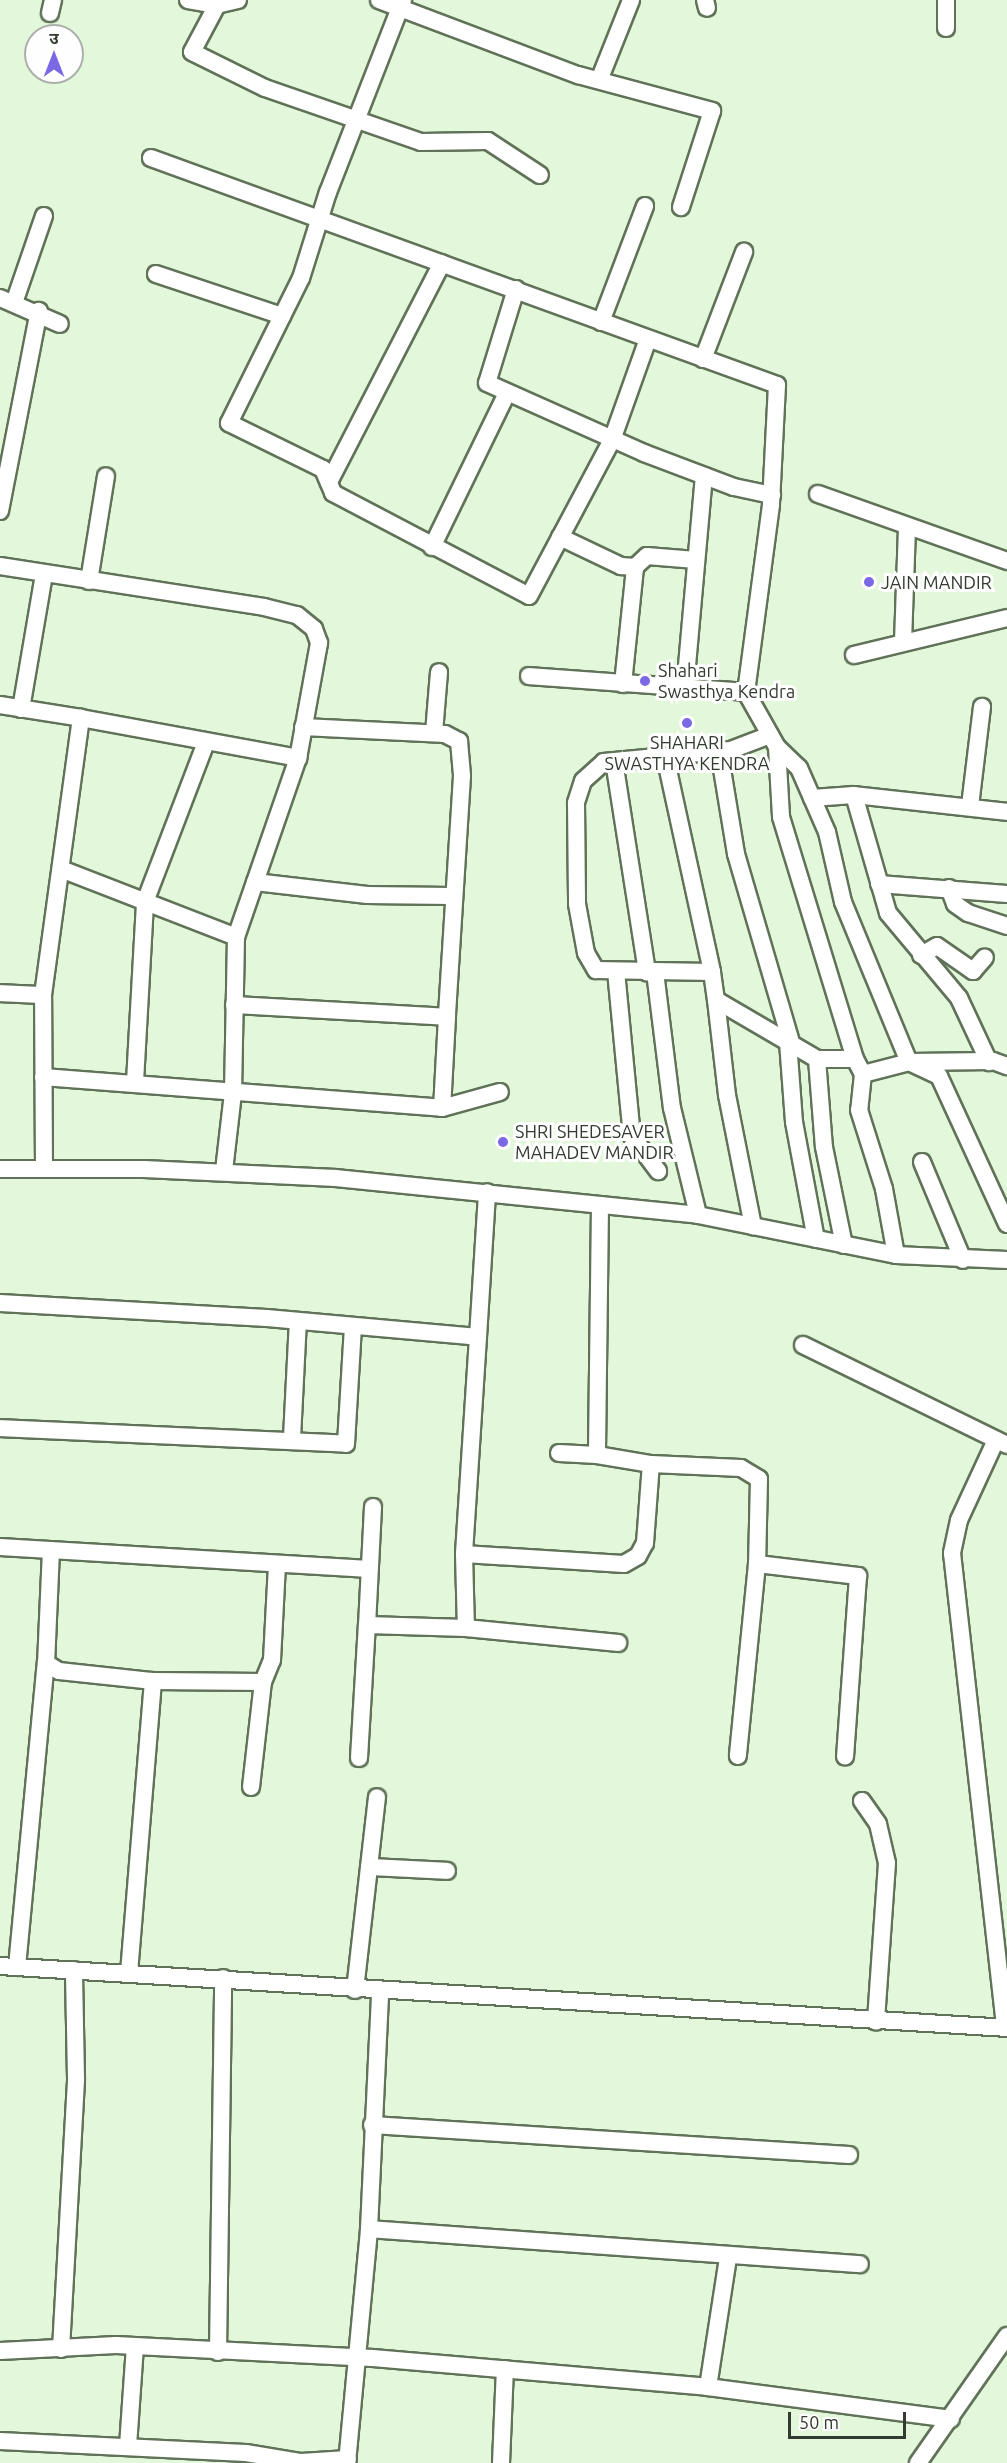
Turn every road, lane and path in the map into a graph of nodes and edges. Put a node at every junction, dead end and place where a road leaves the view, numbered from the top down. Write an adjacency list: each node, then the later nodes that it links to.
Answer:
1 (188, 0): 7 (street)
2 (238, 0): 7 (street)
3 (379, 0): 6 (street)
4 (630, 0): 9 (street)
5 (946, 0): 8 (street)
6 (402, 4): 9 (street); 10 (street)
7 (217, 5): 10 (street)
8 (946, 28)
9 (600, 78): 14 (street)
10 (357, 119): 12 (street); 16 (street)
11 (151, 158): 16 (street)
12 (540, 175)
13 (645, 206): 24 (street)
14 (681, 207)
15 (44, 216): 21 (street)
16 (320, 218): 18 (street); 23 (street)
17 (744, 252): 27 (street)
18 (442, 263): 20 (street); 32 (street)
19 (156, 274): 23 (street)
20 (516, 289): 24 (street); 28 (street)
21 (7, 300): 22 (street)
22 (39, 311): 25 (street); 35 (street)
23 (282, 316): 32 (street)
24 (601, 322): 26 (street)
25 (60, 324)
26 (648, 339): 27 (street); 29 (street)
27 (703, 358): 34 (street)
28 (507, 393): 29 (street); 38 (street)
29 (612, 440): 31 (street); 37 (street)
30 (106, 476): 44 (street)
31 (704, 476): 34 (street); 39 (street)
32 (329, 483): 38 (street)
33 (818, 494): 36 (street)
34 (772, 495): 52 (street)
35 (0, 511)
36 (907, 527): 40 (street); 46 (street)
37 (560, 537): 38 (street); 42 (street)
38 (432, 548)
39 (696, 560): 42 (street); 51 (street)
40 (1007, 561)
41 (0, 566): 43 (street)
42 (635, 567): 50 (street)
43 (44, 573): 44 (street); 55 (street)
44 (89, 581): 57 (street)
45 (1007, 618): 46 (street)
46 (903, 642): 47 (street)
47 (854, 655)
48 (439, 672): 58 (street)
49 (528, 676): 50 (street)
50 (623, 684): 51 (street)
51 (684, 688): 52 (street)
52 (746, 692): 59 (street)
53 (0, 705): 55 (street)
54 (982, 707): 67 (street)
55 (21, 709): 56 (street)
56 (81, 718): 60 (street); 69 (street)
57 (303, 727): 58 (street); 63 (street)
58 (434, 734): 74 (street)
59 (774, 741): 61 (street); 66 (street); 90 (street)
60 (206, 742): 63 (street); 75 (street)
61 (719, 751): 62 (street); 88 (street)
62 (665, 756): 64 (street); 82 (street)
63 (298, 758): 70 (street)
64 (614, 761): 80 (street); 81 (street)
65 (854, 795): 66 (street); 67 (street); 71 (street)
66 (812, 798): 91 (street)
67 (970, 806): 68 (street)
68 (1007, 812)
69 (61, 869): 75 (street); 84 (street)
70 (255, 882): 74 (street); 77 (street)
71 (879, 884): 72 (street); 78 (street)
72 (949, 888): 73 (street); 76 (street)
73 (1007, 894)
74 (451, 896): 87 (street)
75 (145, 902): 77 (street); 96 (street)
76 (1007, 926)
77 (236, 937): 86 (street)
78 (921, 955): 79 (street); 92 (street)
79 (986, 957)
80 (616, 971): 81 (street); 104 (street)
81 (651, 972): 82 (street); 108 (street)
82 (712, 972): 85 (street)
83 (0, 993): 84 (street)
84 (43, 995): 95 (street)
85 (716, 1000): 88 (street); 110 (street)
86 (234, 1005): 87 (street); 98 (street)
87 (447, 1017): 99 (street)
88 (790, 1044): 89 (street); 111 (street)
89 (817, 1059): 90 (street); 112 (street)
90 (855, 1059): 94 (street)
91 (909, 1062): 92 (street); 94 (street); 106 (street)
92 (989, 1062): 93 (street)
93 (1007, 1066)
94 (863, 1074): 113 (street)
95 (43, 1077): 96 (street); 102 (street)
96 (135, 1082): 98 (street)
97 (500, 1092): 99 (street)
98 (233, 1093): 99 (street); 103 (street)
99 (442, 1108)
100 (922, 1162): 114 (street)
101 (0, 1169): 102 (street)
102 (44, 1169): 103 (street)
103 (224, 1171): 105 (street)
104 (658, 1171)
105 (487, 1192): 107 (street); 119 (street)
106 (1003, 1203): 109 (street)
107 (600, 1205): 108 (street); 125 (street)
108 (698, 1215): 110 (street)
109 (1007, 1224)
110 (753, 1226): 111 (street)
111 (816, 1239): 112 (street)
112 (844, 1245): 113 (street)
113 (896, 1255): 114 (street)
114 (963, 1260): 115 (street)
115 (1007, 1260)
116 (0, 1303): 117 (street)
117 (298, 1321): 118 (street); 122 (street)
118 (353, 1326): 119 (street); 122 (street)
119 (478, 1337): 130 (street)
120 (803, 1345): 123 (street)
121 (0, 1428): 122 (street)
122 (292, 1438)
123 (1002, 1442): 148 (street)
124 (560, 1453): 125 (street)
125 (597, 1455): 126 (street)
126 (651, 1464): 130 (street); 131 (street)
127 (372, 1507): 133 (street)
128 (0, 1547): 129 (street)
129 (51, 1550): 132 (street); 137 (street)
130 (464, 1554): 135 (street)
131 (757, 1564): 140 (street); 141 (street)
132 (277, 1565): 133 (street); 139 (street)
133 (369, 1569): 134 (street)
134 (367, 1625): 135 (street); 142 (street)
135 (466, 1628): 136 (street)
136 (618, 1643)
137 (46, 1663): 138 (street); 150 (street)
138 (153, 1681): 139 (street); 152 (street)
139 (262, 1682): 143 (street)
140 (738, 1755)
141 (845, 1756)
142 (359, 1758)
143 (251, 1787)
144 (377, 1797): 146 (street)
145 (862, 1801): 156 (street)
146 (369, 1867): 147 (street); 154 (street)
147 (447, 1871)
148 (999, 1891): 157 (street)
149 (0, 1966): 150 (street)
150 (17, 1967): 151 (street)
151 (74, 1970): 152 (street); 165 (street)
152 (129, 1973): 153 (street)
153 (223, 1978): 154 (street); 167 (street)
154 (355, 1990): 155 (street)
155 (380, 1992): 156 (street); 158 (street)
156 (876, 2022): 157 (street)
157 (1006, 2028)
158 (372, 2125): 159 (street); 160 (street)
159 (849, 2155)
160 (369, 2229): 161 (street); 168 (street)
161 (728, 2258): 162 (street); 170 (street)
162 (860, 2264)
163 (1007, 2336): 171 (street)
164 (135, 2346): 165 (street); 167 (street); 173 (street)
165 (61, 2349): 166 (street)
166 (0, 2351)
167 (218, 2352): 168 (street)
168 (357, 2358): 169 (street); 175 (street)
169 (505, 2369): 170 (street); 176 (street)
170 (708, 2387): 171 (street)
171 (951, 2419): 177 (street)
172 (0, 2441): 173 (street)
173 (128, 2446): 174 (street)
174 (227, 2458): 175 (street)
175 (348, 2461)
176 (501, 2463)
177 (918, 2463)

